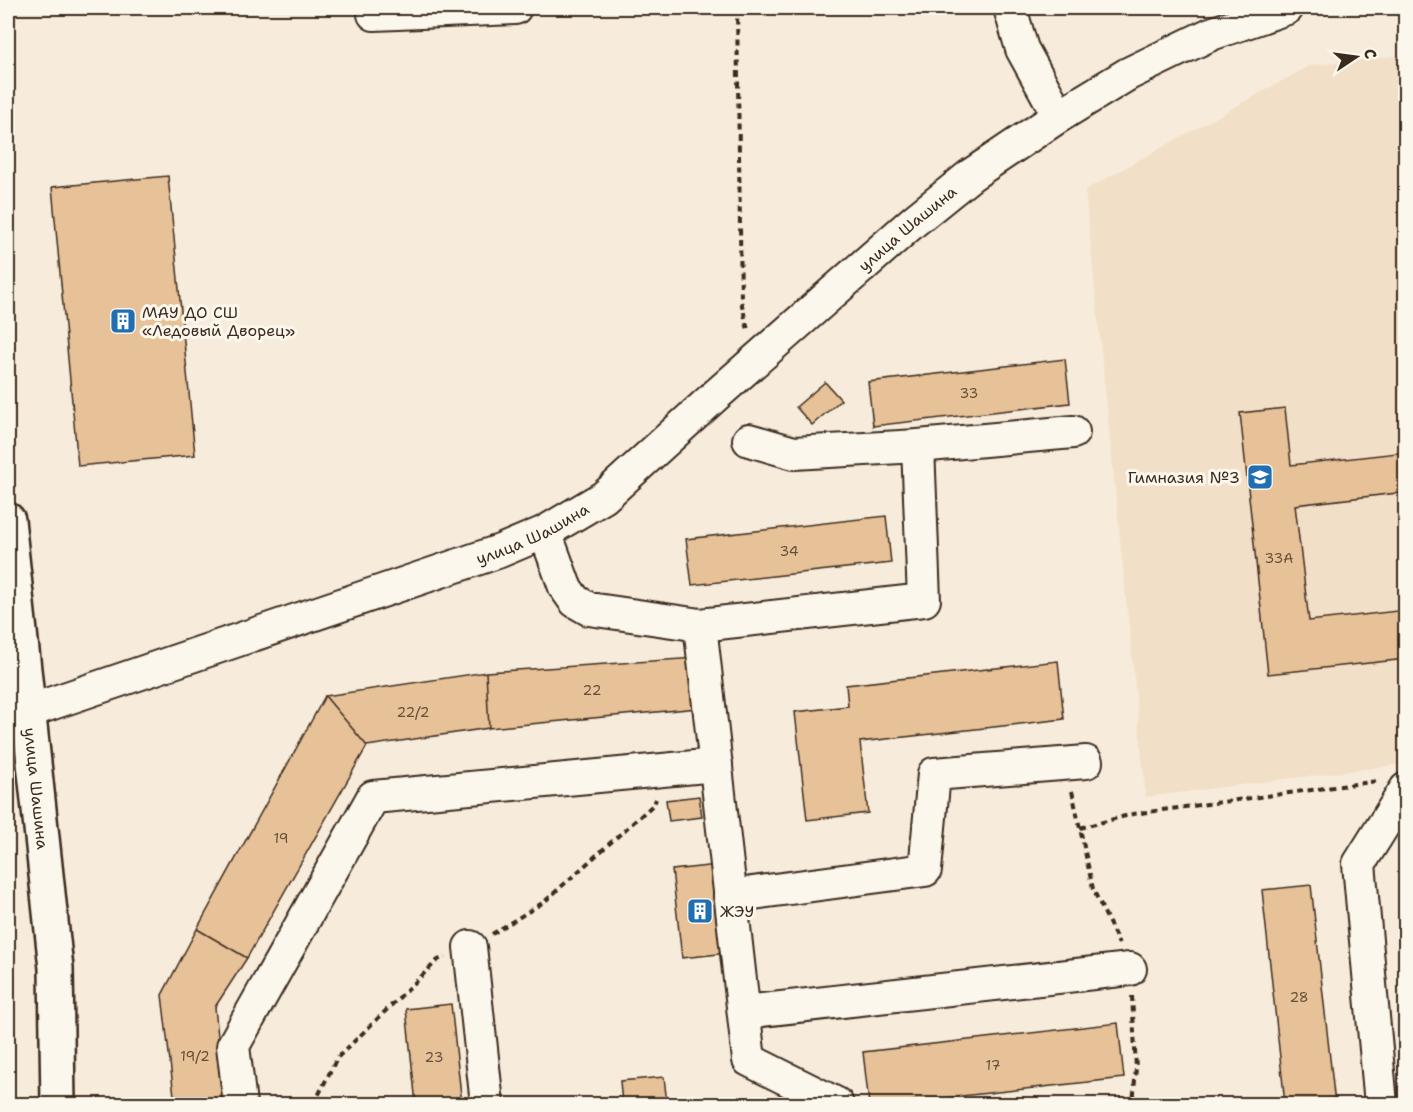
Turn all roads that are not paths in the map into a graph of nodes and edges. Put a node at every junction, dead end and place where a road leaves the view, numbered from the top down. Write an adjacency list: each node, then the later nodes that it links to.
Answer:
1 (515, 8): 4 (street)
2 (1010, 8): 5 (street)
3 (1287, 8): 5 (street, улица Шашина)
4 (374, 14)
5 (1059, 116): 10 (street, улица Шашина)
6 (1073, 432): 8 (street)
7 (749, 440): 8 (street)
8 (918, 446): 11 (street)
9 (8, 520): 12 (main road)
10 (545, 532): 11 (street); 12 (street, улица Шашина)
11 (700, 625): 14 (street)
12 (29, 711): 20 (main road, улица Шашина)
13 (1076, 763): 16 (street)
14 (716, 765): 16 (street); 21 (street)
15 (1394, 785): 24 (street)
16 (730, 896): 19 (street)
17 (470, 947): 22 (street)
18 (1130, 969): 19 (street)
19 (744, 1012): 23 (street)
20 (58, 1104)
21 (240, 1104)
22 (488, 1104)
23 (837, 1104)
24 (1381, 1104)

